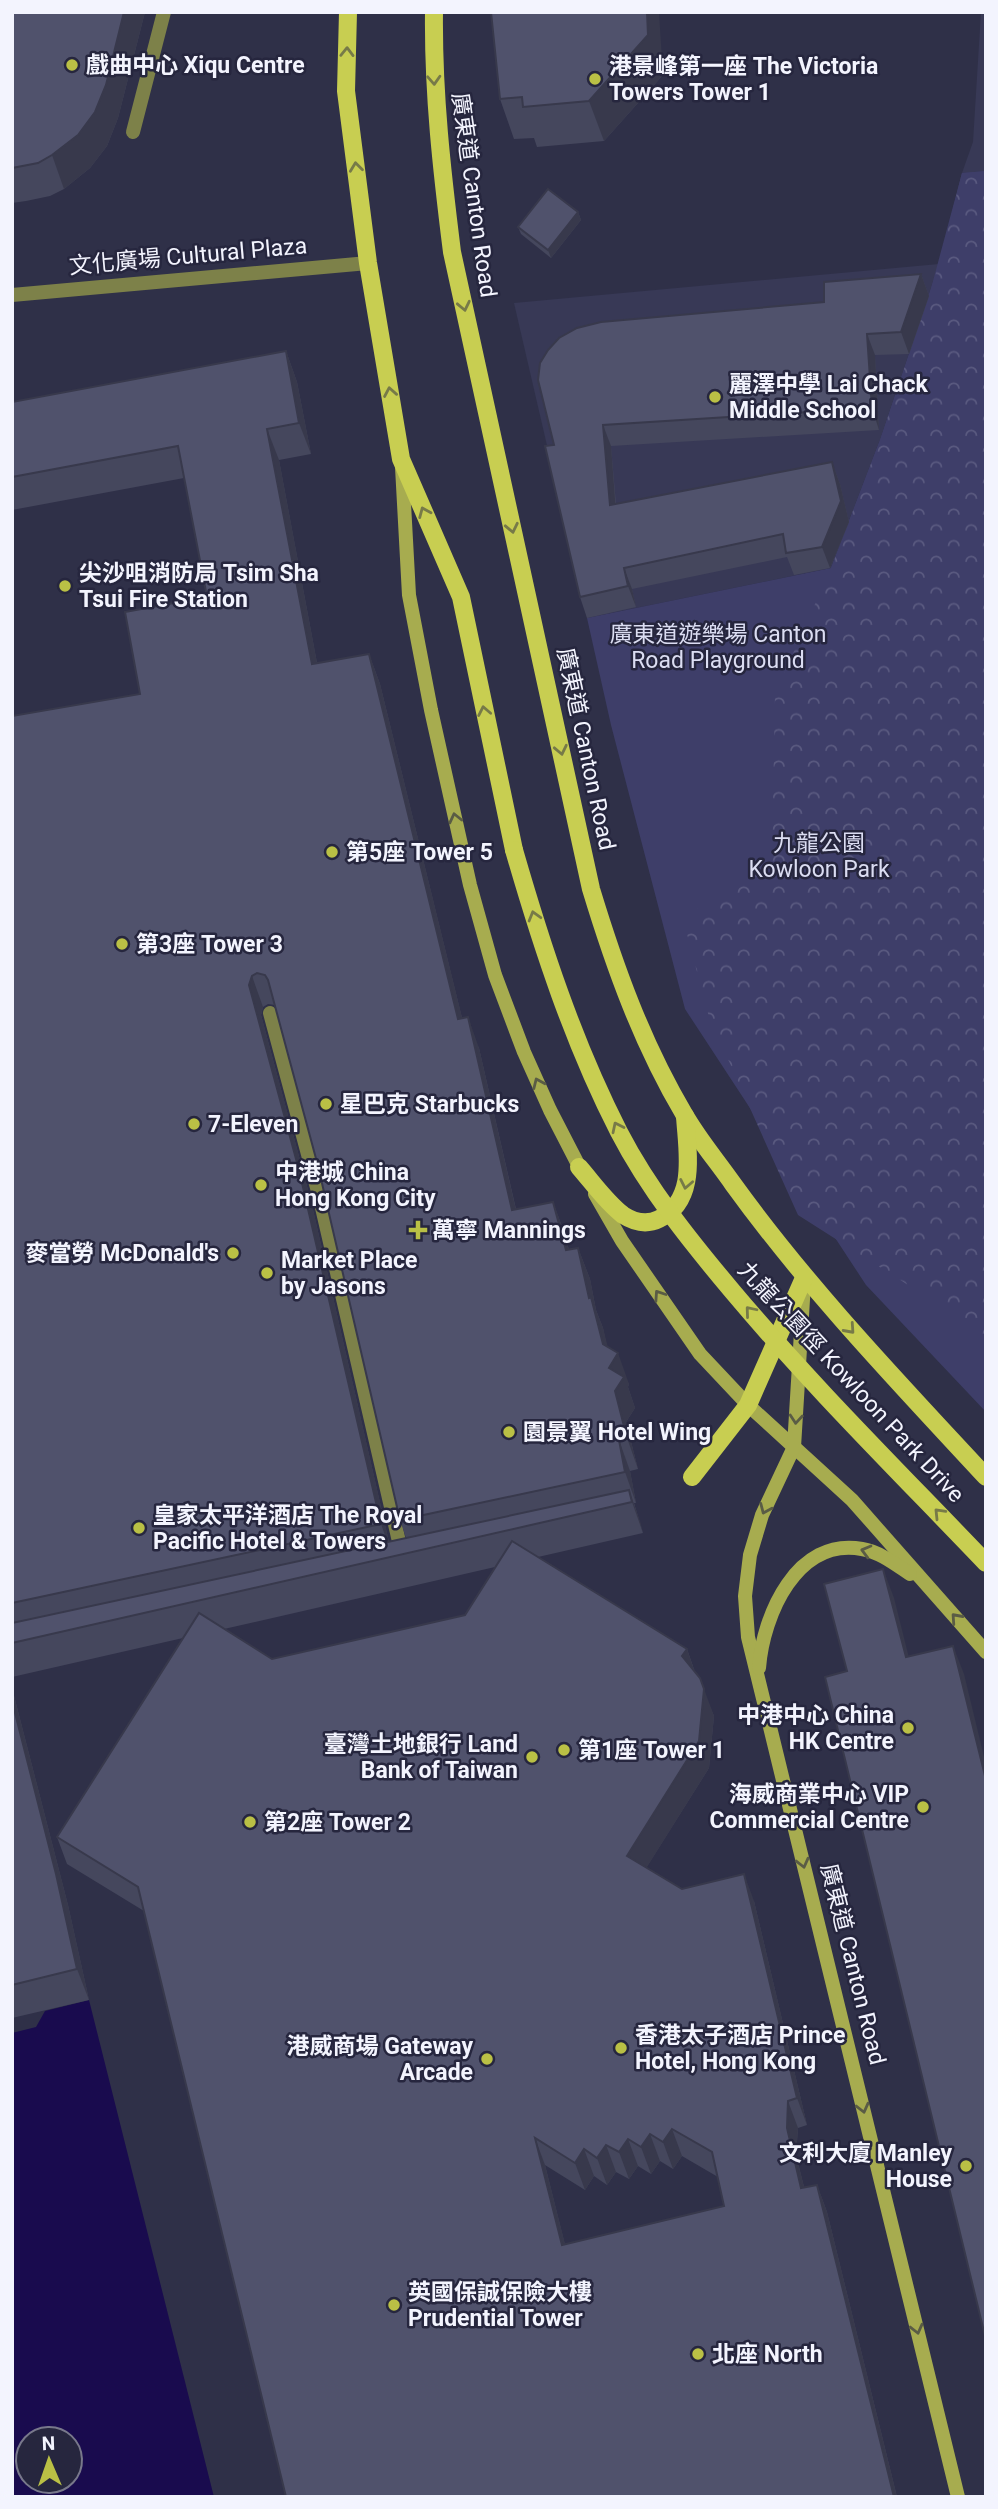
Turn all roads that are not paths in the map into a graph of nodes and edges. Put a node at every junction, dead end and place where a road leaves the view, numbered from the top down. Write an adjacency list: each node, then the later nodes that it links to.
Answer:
1 (164, 12): 4 (street)
2 (348, 12): 5 (main road, one-way to 2)
3 (434, 12): 9 (main road, 廣東道 Canton Road, one-way to 9)
4 (133, 132)
5 (368, 263): 6 (street, 文化廣場 Cultural Plaza); 7 (main road, one-way to 5)
6 (12, 295)
7 (401, 459): 10 (main road, one-way to 7); 17 (main road, 九龍公園徑 Kowloon Park Drive, one-way to 7, bridge)
8 (270, 1013): 16 (street)
9 (685, 1116): 10 (main road, one-way to 10); 11 (main road, 廣東道 Canton Road)
10 (579, 1167): 12 (main road, one-way to 10)
11 (804, 1278): 12 (main road); 13 (main road, 廣東道 Canton Road, one-way to 13); 15 (main road, 九龍公園徑 Kowloon Park Drive, one-way to 15)
12 (748, 1405): 13 (main road); 14 (main road)
13 (794, 1447): 18 (main road); 20 (main road, 廣東道 Canton Road, one-way to 20)
14 (692, 1477)
15 (986, 1477)
16 (404, 1563)
17 (986, 1563)
18 (926, 1584): 19 (main road, one-way to 18); 20 (main road, one-way to 20)
19 (986, 1651)
20 (759, 1677): 21 (main road, 廣東道 Canton Road, one-way to 21)
21 (958, 2497)

